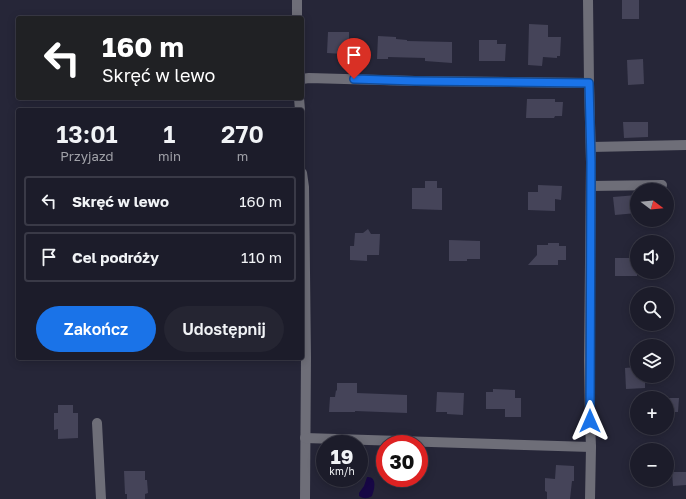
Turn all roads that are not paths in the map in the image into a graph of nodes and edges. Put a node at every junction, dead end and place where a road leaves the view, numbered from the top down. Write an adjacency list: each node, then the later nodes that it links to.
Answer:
1 (296, 0): 3 (street)
2 (588, 0): 5 (street)
3 (297, 16)
4 (304, 79): 5 (street)
5 (589, 83): 7 (street)
6 (686, 145): 7 (street)
7 (591, 147): 9 (street)
8 (630, 185): 9 (street)
9 (591, 186): 13 (street)
10 (304, 349): 12 (street)
11 (97, 422): 14 (street)
12 (305, 438): 13 (street); 15 (street)
13 (591, 447): 16 (street)
14 (101, 499)
15 (305, 499)
16 (590, 499)

